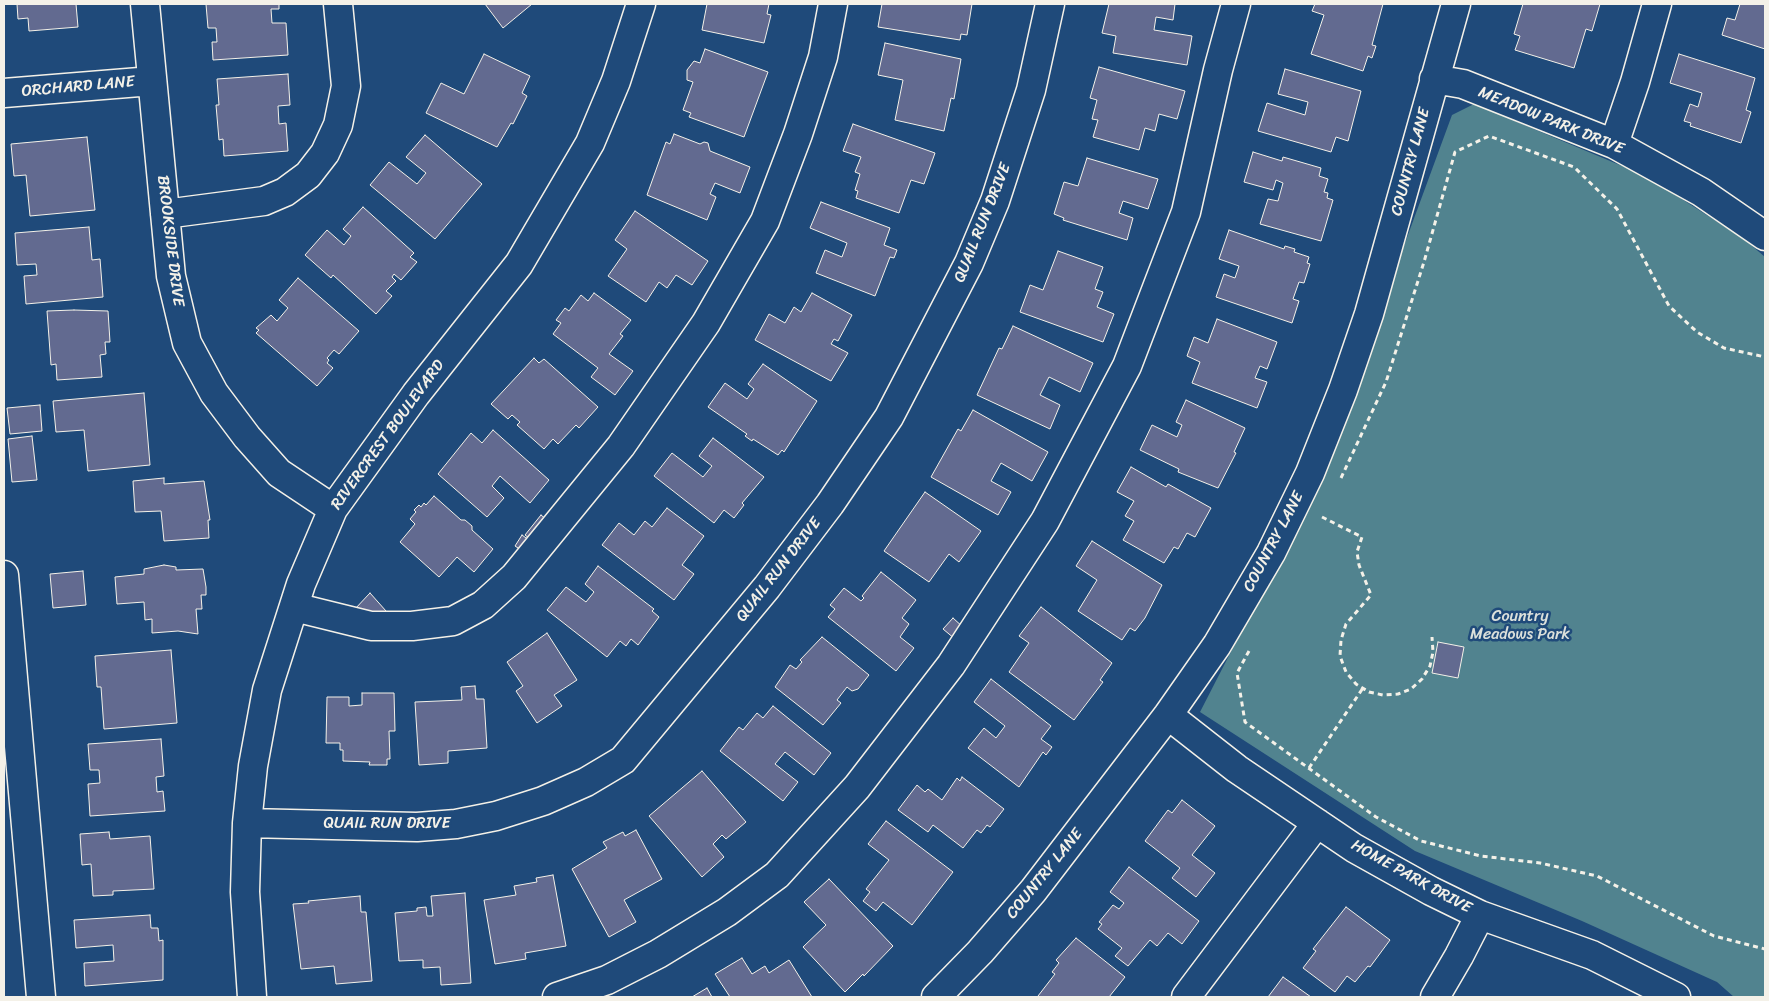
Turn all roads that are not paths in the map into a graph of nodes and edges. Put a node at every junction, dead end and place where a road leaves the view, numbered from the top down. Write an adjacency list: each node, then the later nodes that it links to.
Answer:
1 (145, 4): 10 (street, BROOKSIDE DRIVE)
2 (338, 4): 13 (street)
3 (641, 4): 15 (street, RIVERCREST BOULEVARD)
4 (833, 4): 17 (street)
5 (1050, 4): 19 (street, QUAIL RUN DRIVE)
6 (1236, 4): 24 (street)
7 (1456, 4): 9 (street, COUNTRY LANE)
8 (1657, 4): 12 (street)
9 (1434, 79): 12 (street, MEADOW PARK DRIVE); 18 (street, COUNTRY LANE)
10 (152, 82): 11 (street, ORCHARD LANE); 13 (street, BROOKSIDE DRIVE)
11 (4, 93)
12 (1614, 144): 14 (street, MEADOW PARK DRIVE)
13 (165, 214): 15 (street, BROOKSIDE DRIVE)
14 (1765, 236)
15 (333, 509): 17 (street, RIVERCREST BOULEVARD)
16 (4, 575): 22 (street)
17 (294, 607): 19 (street, RIVERCREST BOULEVARD)
18 (1168, 715): 20 (street, HOME PARK DRIVE); 25 (street, COUNTRY LANE)
19 (247, 823): 23 (street, RIVERCREST BOULEVARD)
20 (1318, 823): 21 (street, HOME PARK DRIVE); 26 (street)
21 (1480, 915): 27 (street); 28 (street, HOME PARK DRIVE)
22 (41, 997)
23 (252, 997)
24 (557, 997)
25 (936, 997)
26 (1186, 997)
27 (1435, 997)
28 (1676, 997)

